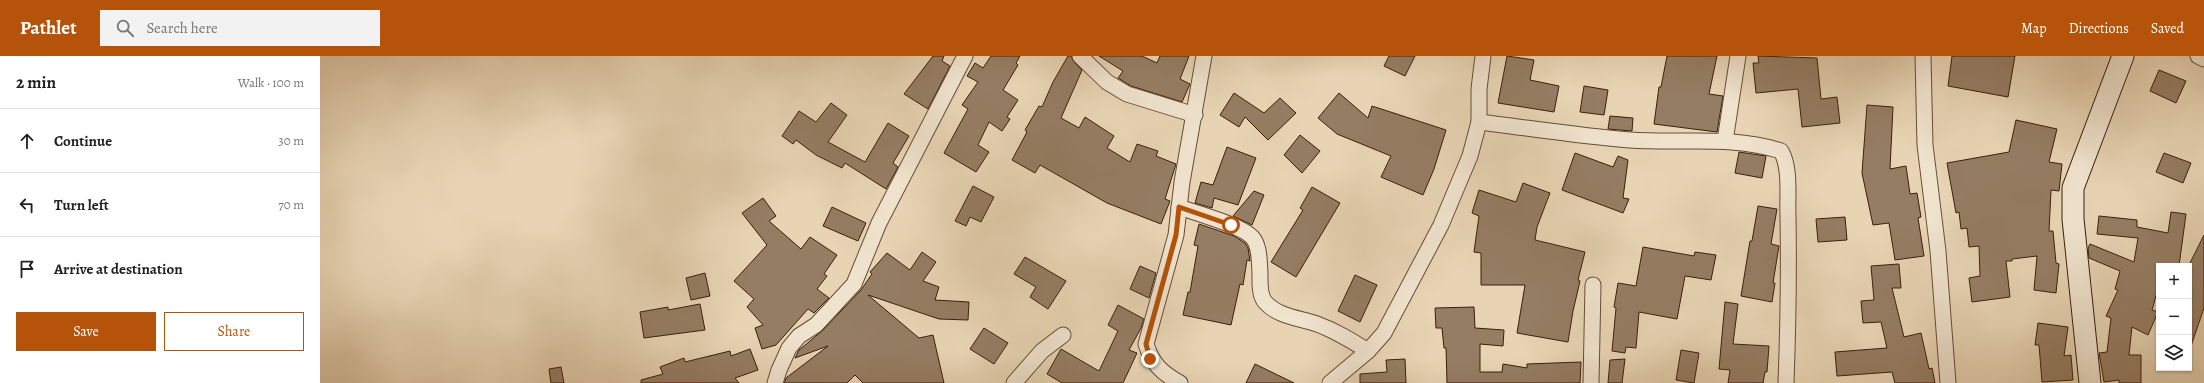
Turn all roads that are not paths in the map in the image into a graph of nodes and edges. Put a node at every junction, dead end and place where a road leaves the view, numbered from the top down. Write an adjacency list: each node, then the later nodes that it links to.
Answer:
1 (965, 56): 17 (street)
2 (1080, 56): 10 (street)
3 (1204, 56): 10 (street)
4 (1483, 56): 11 (street)
5 (1738, 56): 12 (street)
6 (1923, 56): 23 (street)
7 (2123, 56): 24 (street)
8 (2198, 56): 9 (street)
9 (2204, 59)
10 (1195, 116): 13 (street)
11 (1478, 122): 12 (street); 16 (street)
12 (1725, 141): 22 (street)
13 (1179, 207): 16 (street); 19 (street)
14 (1593, 285): 21 (street)
15 (1063, 335): 18 (street)
16 (1368, 351): 20 (street)
17 (775, 383)
18 (1014, 383)
19 (1180, 383)
20 (1330, 383)
21 (1592, 383)
22 (1786, 383)
23 (1948, 383)
24 (2090, 383)

